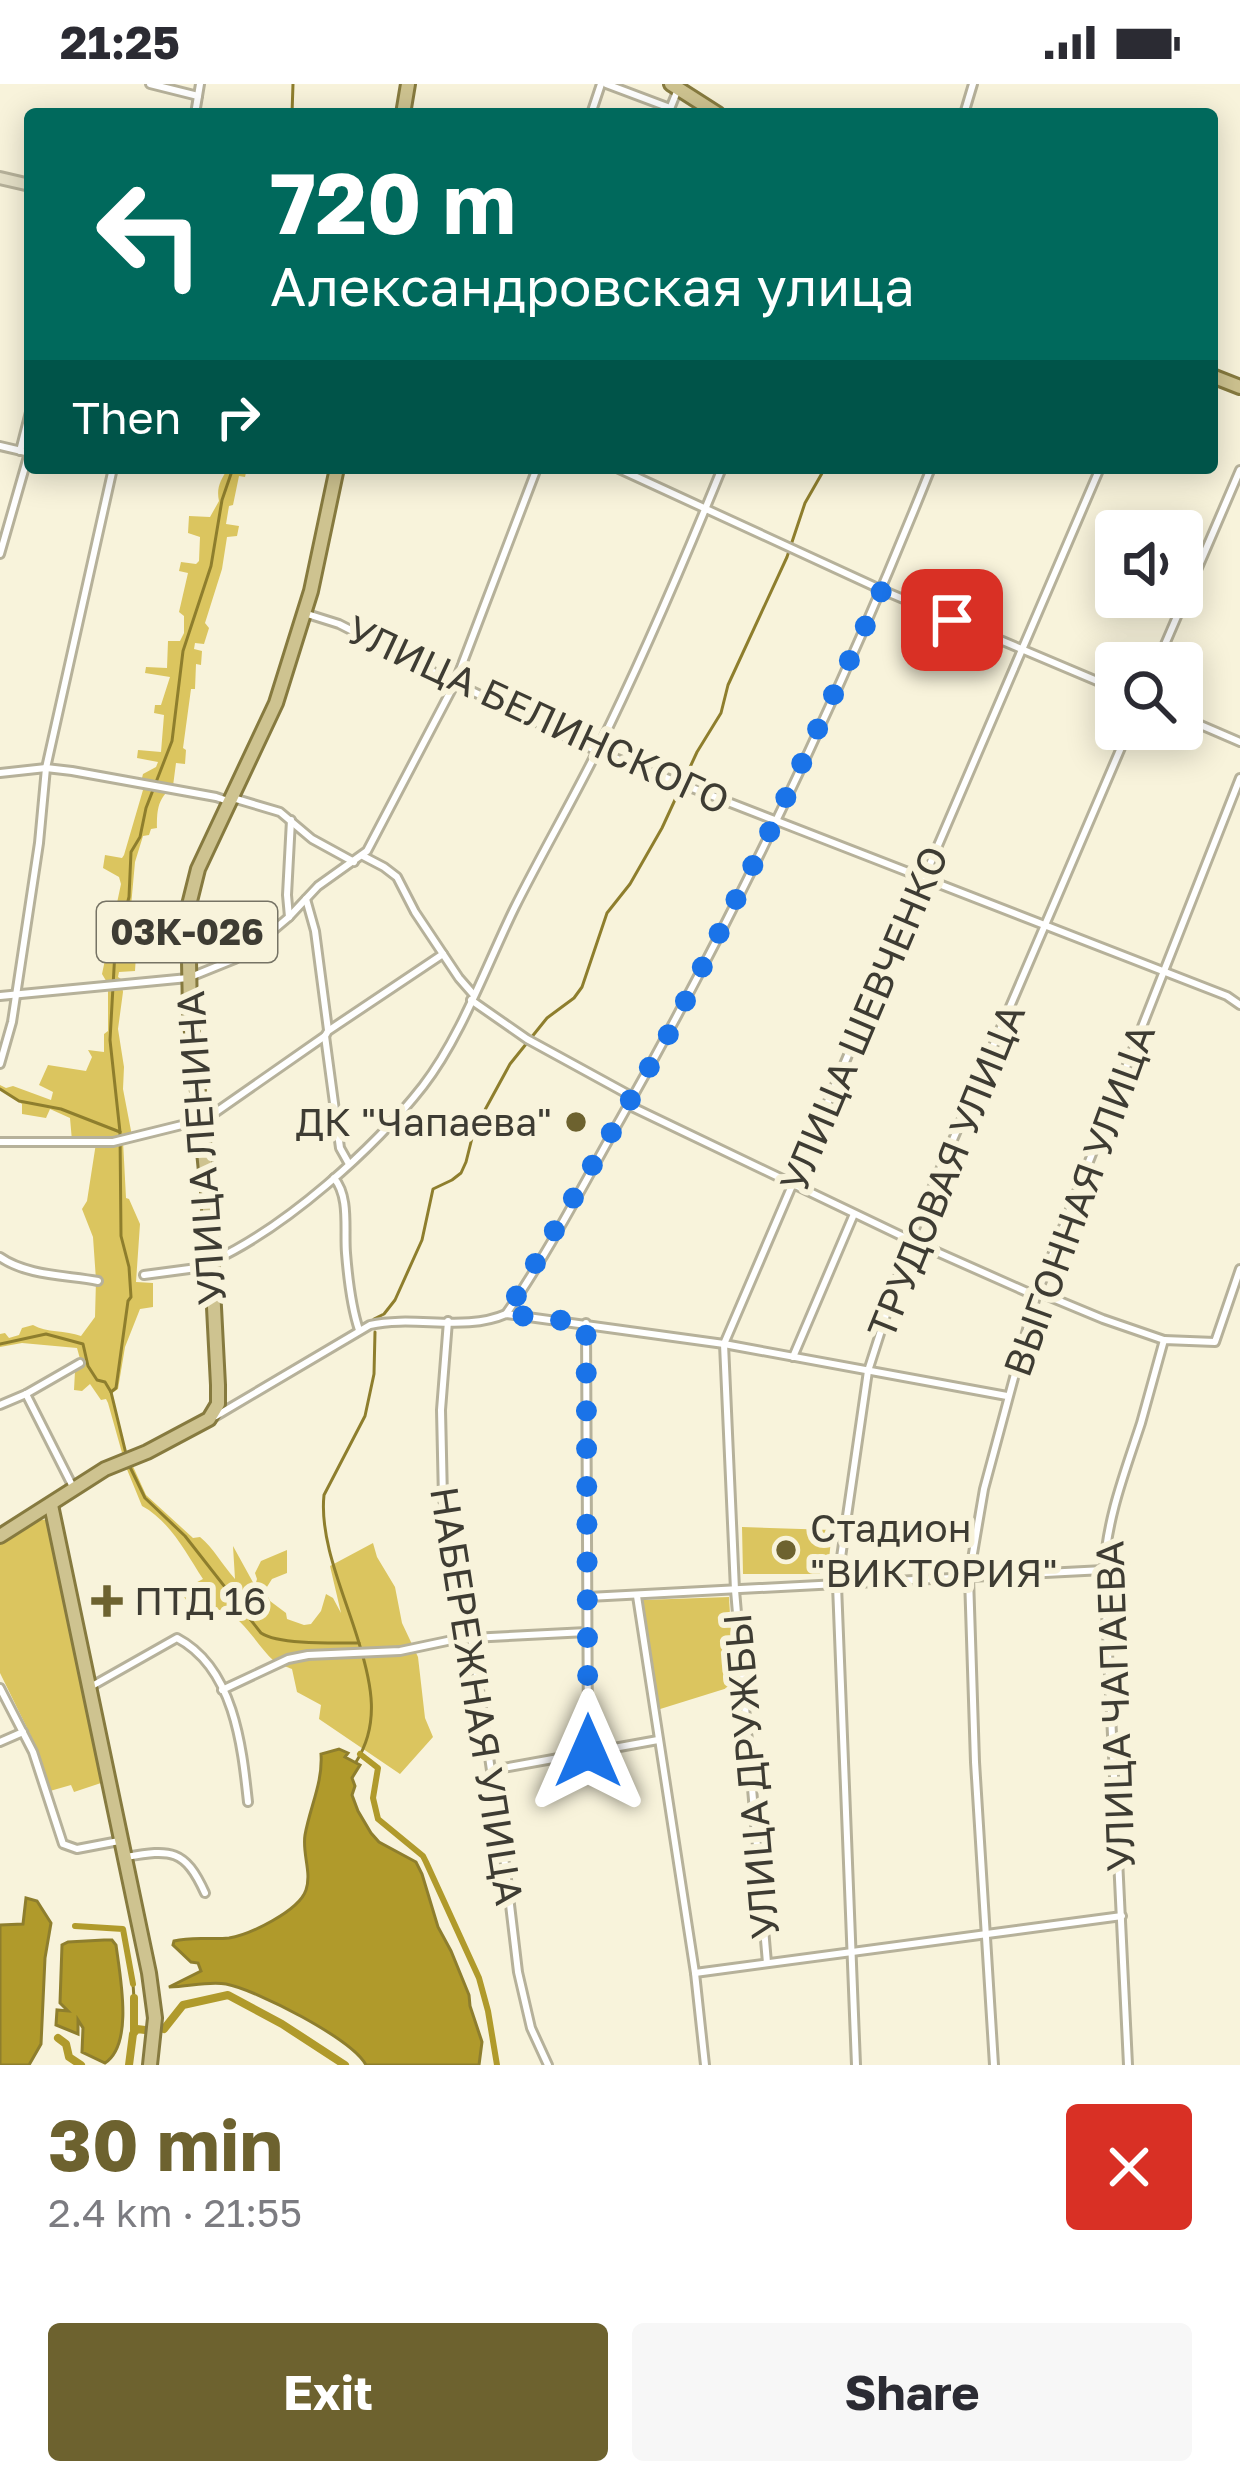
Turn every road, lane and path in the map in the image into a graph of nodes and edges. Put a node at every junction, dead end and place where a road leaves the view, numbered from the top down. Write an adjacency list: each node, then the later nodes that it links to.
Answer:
1 (150, 84): 5 (street)
2 (200, 84): 5 (street)
3 (604, 84): 7 (street)
4 (675, 87): 8 (main road)
5 (198, 96): 6 (street)
6 (196, 108)
7 (662, 108)
8 (708, 108)
9 (24, 460): 19 (street)
10 (1240, 470): 22 (street)
11 (110, 474): 30 (street)
12 (336, 474): 21 (main road, УЛИЦА ЛЕНИНА / 03К-026)
13 (535, 474): 25 (street)
14 (629, 474): 18 (street)
15 (719, 474): 18 (street)
16 (929, 474): 20 (street)
17 (1097, 474): 23 (street, УЛИЦА ШЕВЧЕНКО)
18 (705, 508): 20 (street); 29 (street)
19 (0, 554)
20 (882, 590): 23 (street); 35 (street)
21 (304, 613): 25 (street, УЛИЦА БЕЛИНСКОГО); 33 (main road, УЛИЦА ЛЕНИНА / 03К-026)
22 (1166, 642)
23 (1022, 650): 24 (street); 38 (street, УЛИЦА ШЕВЧЕНКО)
24 (1095, 680)
25 (455, 683): 29 (street, УЛИЦА БЕЛИНСКОГО); 36 (street)
26 (1203, 726): 27 (street)
27 (1240, 742)
28 (1120, 750): 41 (street, ТРУДОВАЯ УЛИЦА)
29 (597, 751): 35 (street, УЛИЦА БЕЛИНСКОГО); 47 (street)
30 (46, 768): 31 (street); 33 (street); 45 (street)
31 (0, 773)
32 (1240, 778): 43 (street, ВЫГОННАЯ УЛИЦА)
33 (232, 800): 34 (street); 44 (main road, УЛИЦА ЛЕНИНА / 03К-026)
34 (291, 820): 37 (street); 40 (street)
35 (775, 821): 38 (street, УЛИЦА БЕЛИНСКОГО); 53 (street)
36 (363, 856): 37 (street); 42 (street)
37 (354, 862): 39 (street)
38 (923, 879): 41 (street, УЛИЦА БЕЛИНСКОГО); 58 (street, УЛИЦА ШЕВЧЕНКО)
39 (306, 899): 40 (street); 49 (street)
40 (289, 917): 44 (street)
41 (1045, 927): 43 (street, УЛИЦА БЕЛИНСКОГО); 60 (street, ТРУДОВАЯ УЛИЦА)
42 (443, 954): 47 (street); 49 (street)
43 (1164, 973): 48 (street, УЛИЦА БЕЛИНСКОГО); 66 (street, ВЫГОННАЯ УЛИЦА)
44 (188, 979): 45 (street); 54 (main road, УЛИЦА ЛЕНИНА / 03К-026)
45 (16, 994): 46 (street); 52 (street)
46 (0, 996)
47 (472, 997): 53 (street); 56 (street)
48 (1240, 1005)
49 (326, 1034): 50 (street); 51 (street)
50 (316, 1042): 51 (street); 54 (street)
51 (326, 1047): 56 (street)
52 (0, 1064)
53 (630, 1101): 58 (street); 67 (street)
54 (202, 1120): 55 (street); 62 (main road, УЛИЦА ЛЕНИНА / 03К-026)
55 (0, 1142)
56 (349, 1164): 57 (street)
57 (334, 1178): 62 (street); 70 (street)
58 (793, 1185): 59 (street); 72 (street, УЛИЦА ШЕВЧЕНКО)
59 (854, 1214): 60 (street); 73 (street)
60 (910, 1240): 66 (street); 75 (street, ТРУДОВАЯ УЛИЦА)
61 (0, 1257): 65 (street)
62 (212, 1264): 64 (street); 77 (main road, УЛИЦА ЛЕНИНА / 03К-026)
63 (1240, 1269): 71 (street)
64 (144, 1275)
65 (98, 1281)
66 (1037, 1294): 71 (street); 78 (street, ВЫГОННАЯ УЛИЦА)
67 (506, 1314): 68 (street); 69 (street)
68 (448, 1321): 70 (street); 92 (street, НАБЕРЕЖНАЯ УЛИЦА)
69 (586, 1323): 72 (street); 90 (street)
70 (359, 1330): 80 (street)
71 (1164, 1340): 85 (street, УЛИЦА ЧАПАЕВА)
72 (724, 1344): 73 (street); 88 (street, УЛИЦА ШЕВЧЕНКО)
73 (793, 1357): 75 (street)
74 (80, 1364): 76 (street)
75 (868, 1371): 78 (street); 87 (street, ТРУДОВАЯ УЛИЦА)
76 (26, 1394): 79 (street); 82 (street)
77 (219, 1395): 80 (street); 81 (main road, УЛИЦА ЛЕНИНА / 03К-026)
78 (1007, 1396): 86 (street, ВЫГОННАЯ УЛИЦА)
79 (0, 1405)
80 (233, 1406): 81 (street)
81 (209, 1419): 82 (main road)
82 (74, 1487): 83 (main road)
83 (51, 1505): 84 (main road); 94 (main road)
84 (0, 1536)
85 (1104, 1570): 86 (street); 105 (street, УЛИЦА ЧАПАЕВА)
86 (969, 1577): 87 (street); 106 (street, ВЫГОННАЯ УЛИЦА)
87 (838, 1585): 88 (street); 107 (street, ТРУДОВАЯ УЛИЦА)
88 (735, 1590): 89 (street); 108 (street, УЛИЦА ДРУЖБЫ)
89 (637, 1596): 90 (street); 97 (street)
90 (588, 1597): 91 (street)
91 (587, 1632): 92 (street); 99 (street)
92 (471, 1637): 95 (street); 100 (street, НАБЕРЕЖНАЯ УЛИЦА)
93 (0, 1688): 96 (street)
94 (88, 1688): 95 (street); 102 (main road)
95 (222, 1690): 101 (street)
96 (23, 1732): 98 (street); 102 (street)
97 (658, 1740): 99 (street); 109 (street)
98 (0, 1742)
99 (588, 1751): 100 (street)
100 (492, 1770): 111 (street, НАБЕРЕЖНАЯ УЛИЦА)
101 (248, 1802)
102 (122, 1840): 103 (main road)
103 (126, 1857): 104 (street); 110 (main road)
104 (205, 1893)
105 (1122, 1916): 106 (street); 115 (street, УЛИЦА ЧАПАЕВА)
106 (987, 1933): 107 (street); 114 (street, ВЫГОННАЯ УЛИЦА)
107 (850, 1952): 108 (street); 113 (street, ТРУДОВАЯ УЛИЦА)
108 (767, 1963): 109 (street)
109 (694, 1972): 112 (street)
110 (150, 2065)
111 (548, 2065)
112 (705, 2065)
113 (856, 2065)
114 (994, 2065)
115 (1128, 2065)

